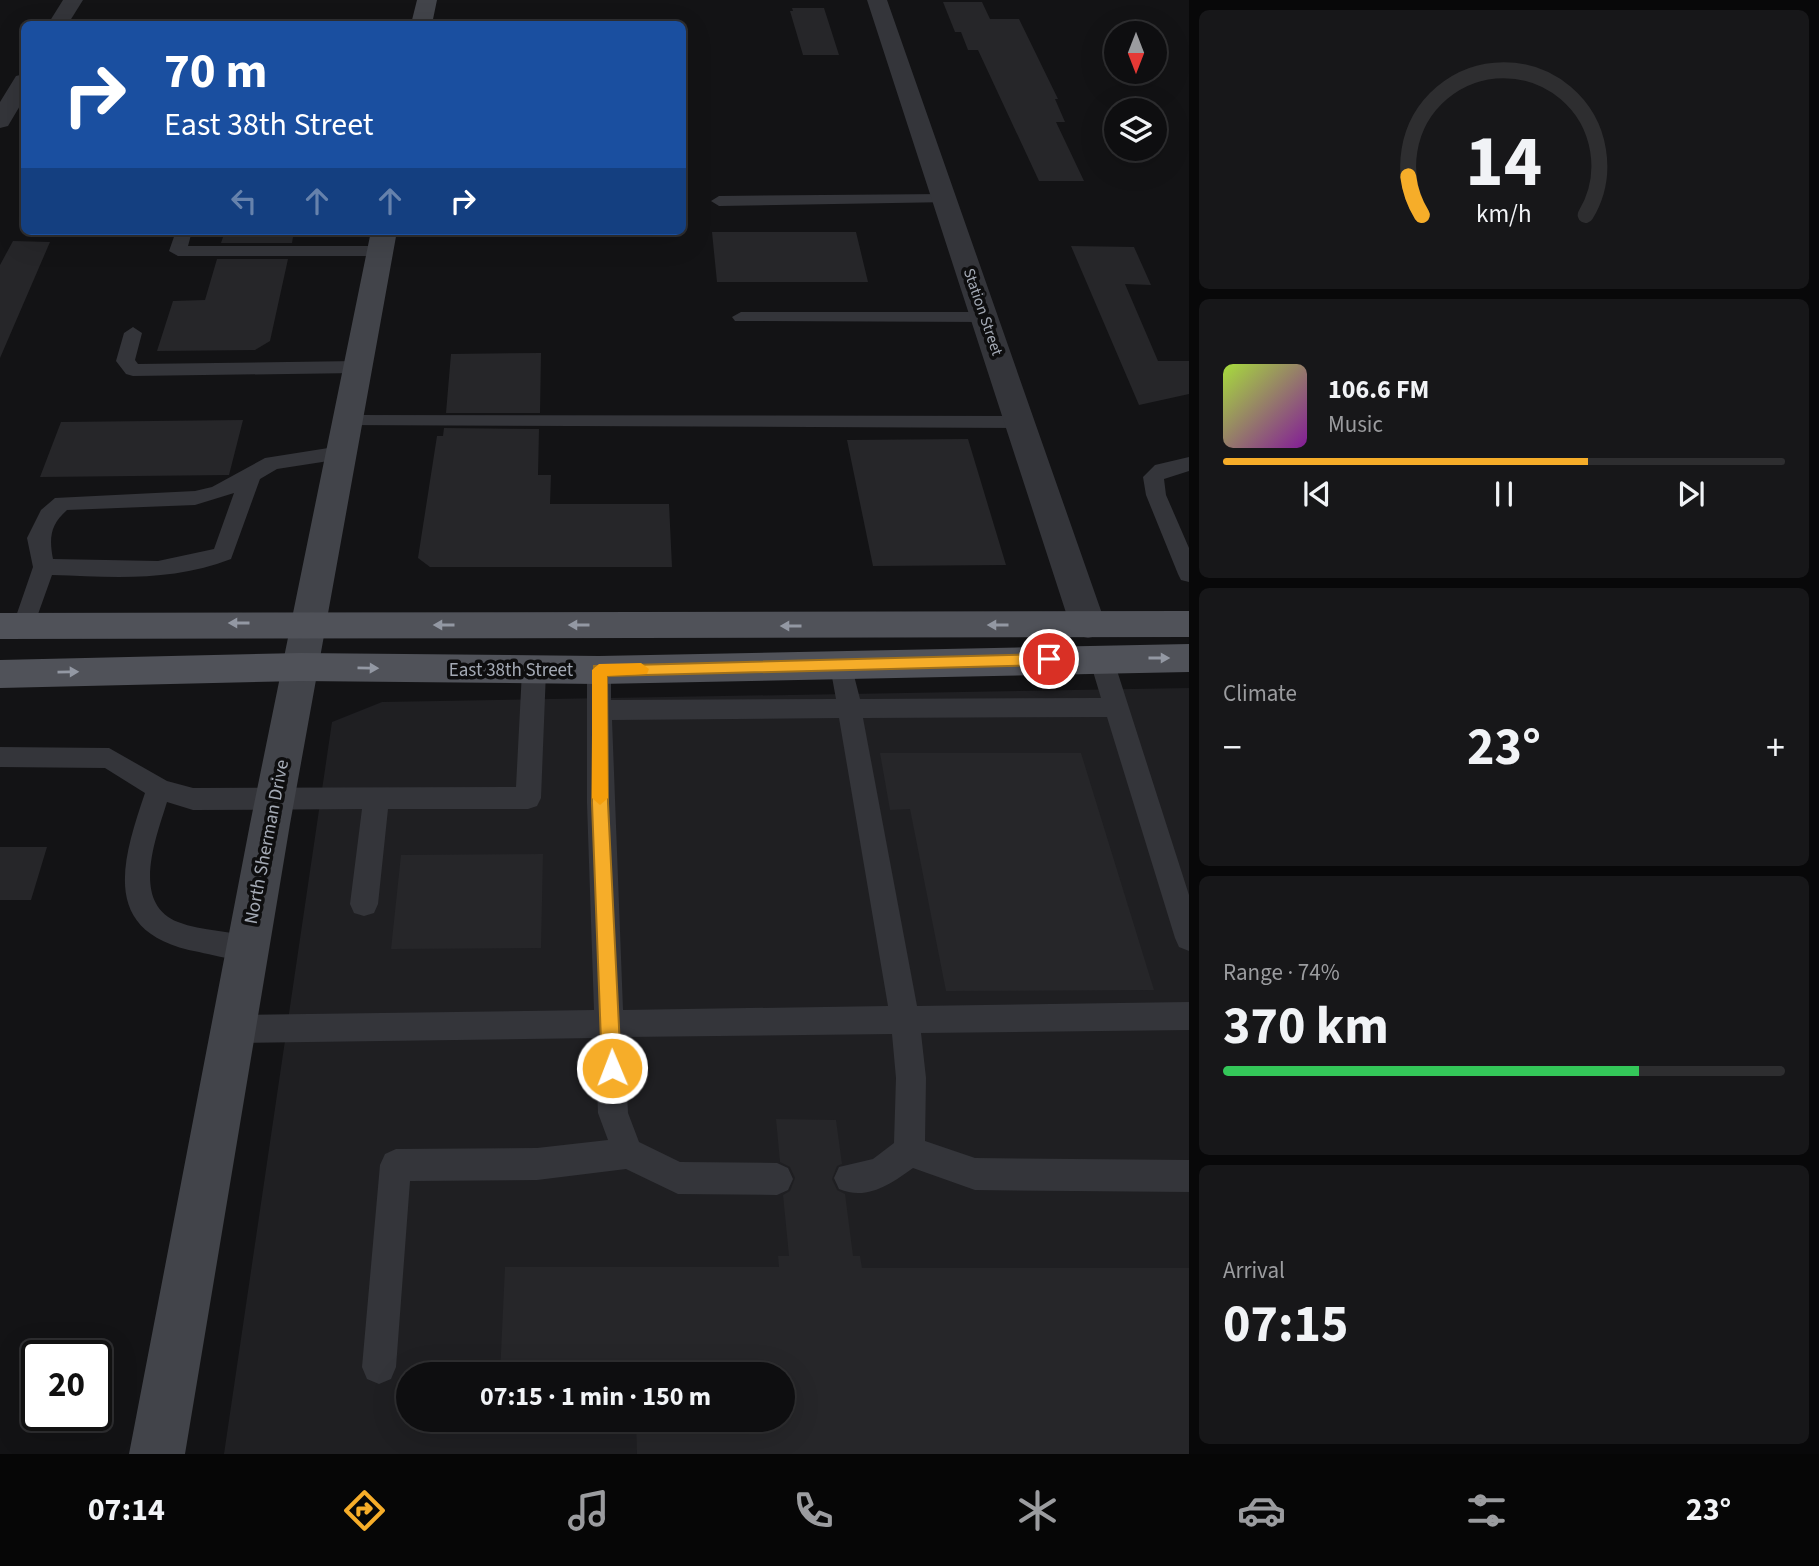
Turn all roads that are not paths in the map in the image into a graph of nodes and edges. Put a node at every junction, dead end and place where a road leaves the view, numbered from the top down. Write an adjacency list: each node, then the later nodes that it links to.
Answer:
1 (73, 0): 4 (street)
2 (427, 0): 5 (main road)
3 (877, 0): 10 (street, Station Street)
4 (60, 21)
5 (423, 21)
6 (0, 70): 7 (street)
7 (21, 70)
8 (21, 86): 9 (street)
9 (0, 121)
10 (945, 199): 11 (lane); 15 (street, Station Street)
11 (719, 201)
12 (183, 235): 13 (lane)
13 (382, 241): 17 (main road, North Sherman Drive)
14 (741, 317): 15 (lane)
15 (985, 317): 18 (street, Station Street)
16 (133, 333): 17 (lane)
17 (357, 367): 19 (main road, North Sherman Drive)
18 (1020, 422): 19 (lane); 27 (street, Station Street)
19 (344, 437): 21 (lane); 24 (main road, North Sherman Drive)
20 (1189, 464): 23 (lane)
21 (250, 477): 22 (lane); 22 (lane)
22 (44, 567): 26 (lane)
23 (1189, 574)
24 (308, 623): 26 (main road, East 38th Street, one-way to 26); 27 (main road, East 38th Street, one-way to 24); 30 (main road, North Sherman Drive)
25 (1189, 624): 27 (main road, East 38th Street)
26 (12, 626)
27 (1095, 641): 28 (main road, East 38th Street, one-way to 28); 29 (main road, East 38th Street); 34 (lane)
28 (1189, 658)
29 (842, 666): 31 (main road, East 38th Street); 35 (lane)
30 (300, 667): 32 (main road, East 38th Street, one-way to 32); 33 (main road, East 38th Street, one-way to 30); 40 (main road, North Sherman Drive)
31 (599, 670): 32 (main road, East 38th Street); 36 (lane)
32 (534, 671): 39 (lane)
33 (0, 674)
34 (1116, 707): 35 (lane); 42 (lane)
35 (850, 708): 36 (lane); 45 (lane)
36 (601, 710): 46 (lane)
37 (0, 757): 38 (lane)
38 (159, 789): 40 (lane); 43 (lane)
39 (376, 799): 40 (lane); 41 (lane)
40 (274, 800): 43 (main road, North Sherman Drive)
41 (364, 904)
42 (1189, 938)
43 (247, 948): 47 (main road, North Sherman Drive)
44 (1189, 1016): 45 (lane)
45 (905, 1020): 46 (lane); 48 (lane)
46 (611, 1023): 47 (lane); 49 (lane)
47 (233, 1030): 54 (main road, North Sherman Drive)
48 (909, 1152): 50 (lane); 51 (lane)
49 (628, 1153): 52 (lane); 53 (lane)
50 (1189, 1176)
51 (850, 1178)
52 (777, 1179)
53 (379, 1367)
54 (157, 1454)

